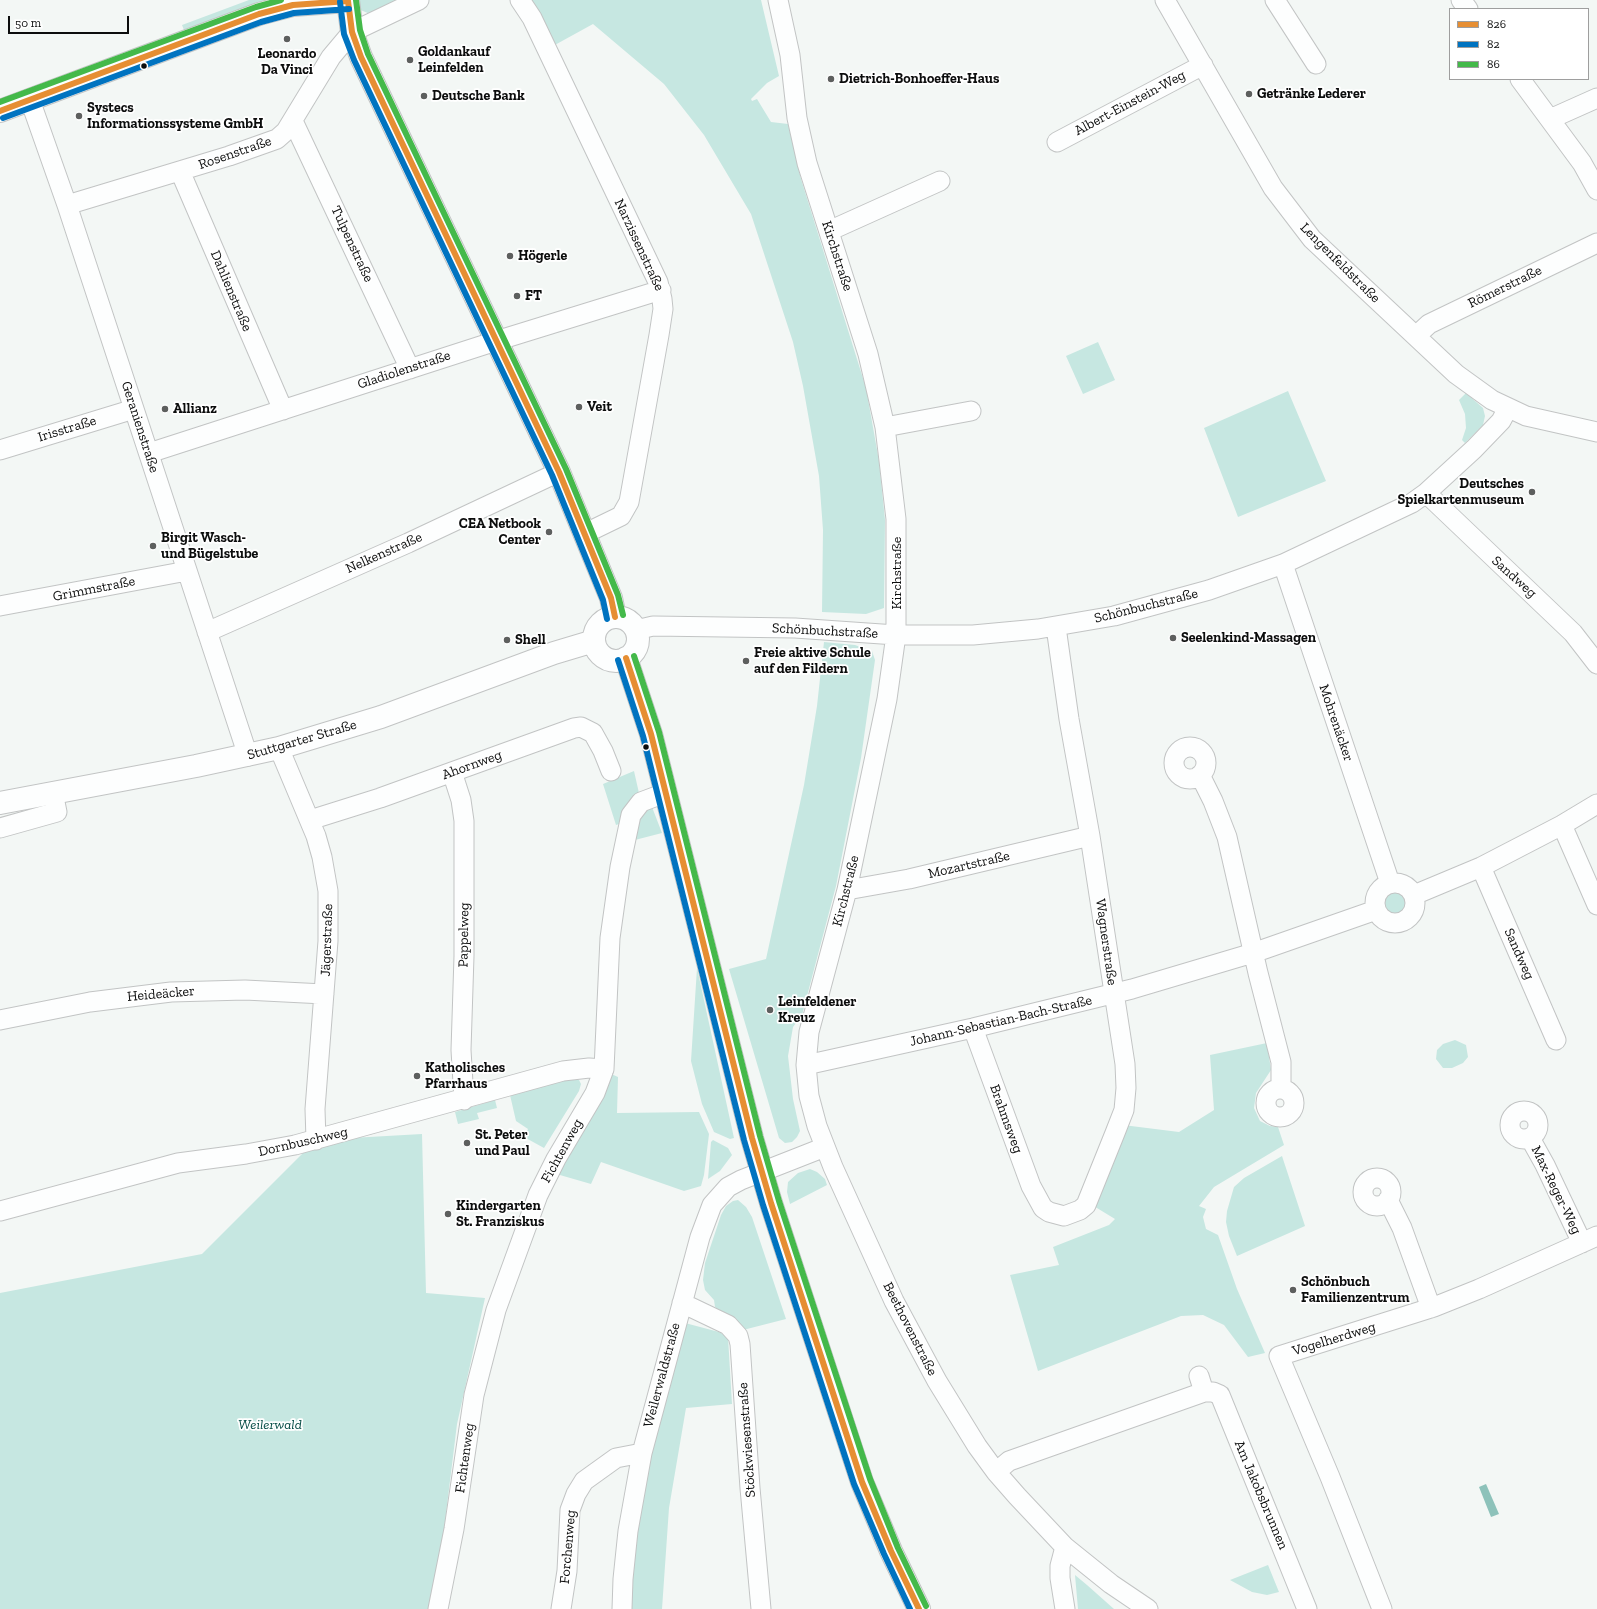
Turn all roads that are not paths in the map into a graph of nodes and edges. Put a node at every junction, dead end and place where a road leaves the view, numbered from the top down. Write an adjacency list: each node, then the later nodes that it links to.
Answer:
1 (348, 0): 9 (main road); 14 (main road)
2 (419, 0): 9 (street)
3 (520, 0): 25 (street, Narzissenstraße)
4 (778, 0): 23 (street, Kirchstraße)
5 (1165, 0): 11 (street, Lengenfeldstraße)
6 (1275, 0): 10 (street)
7 (1461, 0): 8 (street)
8 (1467, 8)
9 (352, 32): 17 (street, Rosenstraße); 27 (main road)
10 (1316, 64)
11 (1203, 65): 18 (street, Albert-Einstein-Weg); 26 (street, Lengenfeldstraße)
12 (1521, 80): 16 (street)
13 (1597, 98): 16 (street)
14 (30, 100): 15 (main road); 22 (street, Geranienstraße)
15 (0, 111)
16 (1550, 119): 21 (street)
17 (292, 121): 19 (street, Rosenstraße); 28 (street, Tulpenstraße)
18 (1057, 142)
19 (180, 171): 22 (street, Rosenstraße); 31 (street, Dahlienstraße)
20 (940, 181): 23 (street)
21 (1597, 190)
22 (67, 206): 30 (street, Geranienstraße)
23 (829, 231): 33 (street, Kirchstraße)
24 (1597, 243): 26 (street, Römerstraße)
25 (661, 290): 27 (street, Gladiolenstraße); 39 (street, Narzissenstraße)
26 (1416, 336): 29 (street, Lengenfeldstraße)
27 (496, 341): 28 (street, Gladiolenstraße); 37 (main road)
28 (410, 369): 31 (street, Gladiolenstraße)
29 (1508, 408): 34 (street); 38 (street, Schönbuchstraße)
30 (134, 409): 35 (street, Irisstraße); 36 (street, Geranienstraße)
31 (283, 410): 36 (street, Gladiolenstraße)
32 (971, 411): 33 (street)
33 (885, 427): 47 (street, Kirchstraße)
34 (1597, 432)
35 (0, 450)
36 (149, 453): 41 (street, Geranienstraße)
37 (559, 472): 39 (main road); 46 (street, Nelkenstraße)
38 (1426, 493): 40 (street, Schönbuchstraße); 50 (street, Sandweg)
39 (586, 533): 43 (main road)
40 (1283, 564): 44 (street, Schönbuchstraße); 65 (street, Mohrenäcker)
41 (187, 571): 42 (street, Grimmstraße); 46 (street, Geranienstraße)
42 (0, 606)
43 (615, 617): 45 (main road); 48 (main road)
44 (1056, 627): 47 (street, Schönbuchstraße); 63 (street, Wagnerstraße)
45 (636, 630): 47 (street, Schönbuchstraße); 49 (main road)
46 (207, 632): 52 (street, Geranienstraße)
47 (896, 635): 66 (street, Kirchstraße)
48 (594, 640): 49 (main road); 51 (main road, Stuttgarter Straße)
49 (626, 658): 57 (main road)
50 (1597, 664)
51 (279, 748): 52 (main road, Stuttgarter Straße); 60 (street, Jägerstraße)
52 (248, 756): 56 (main road, Stuttgarter Straße)
53 (611, 771): 54 (street, Ahornweg)
54 (452, 772): 60 (street, Ahornweg); 79 (street, Pappelweg)
55 (1200, 775): 70 (street)
56 (53, 792): 58 (main road, Stuttgarter Straße); 62 (street)
57 (665, 793): 77 (street, Fichtenweg); 83 (main road)
58 (0, 803)
59 (1597, 804): 61 (street)
60 (310, 820): 71 (street, Jägerstraße)
61 (1562, 826): 64 (street); 68 (street)
62 (0, 828)
63 (1090, 836): 66 (street, Mozartstraße); 72 (street, Wagnerstraße)
64 (1481, 867): 67 (street); 75 (street, Sandweg)
65 (1390, 883): 67 (street); 69 (street)
66 (847, 890): 76 (street, Kirchstraße)
67 (1414, 895): 69 (street)
68 (1597, 905)
69 (1376, 910): 70 (street, Johann-Sebastian-Bach-Straße)
70 (1253, 953): 72 (street, Johann-Sebastian-Bach-Straße); 78 (street)
71 (324, 994): 73 (street, Heideäcker); 81 (street, Jägerstraße)
72 (1114, 994): 74 (street, Johann-Sebastian-Bach-Straße); 85 (street, Wagnerstraße)
73 (0, 1020)
74 (973, 1028): 76 (street, Johann-Sebastian-Bach-Straße); 85 (street, Brahmsweg)
75 (1556, 1040)
76 (806, 1065): 82 (street, Kirchstraße)
77 (604, 1069): 79 (street, Dornbuschweg); 93 (street, Fichtenweg)
78 (1281, 1089)
79 (464, 1100): 81 (street, Dornbuschweg)
80 (1530, 1138): 87 (street, Max-Reger-Weg)
81 (316, 1140): 86 (street, Dornbuschweg)
82 (825, 1147): 83 (street); 91 (street, Beethovenstraße)
83 (762, 1173): 88 (street, Weilerwaldstraße); 97 (main road)
84 (1388, 1200): 89 (street)
85 (1043, 1208)
86 (0, 1211)
87 (1589, 1239): 89 (street, Vogelherdweg)
88 (682, 1303): 90 (street, Weilerwaldstraße); 96 (street, Stöckwiesenstraße)
89 (1431, 1308): 101 (street, Vogelherdweg)
90 (642, 1453): 94 (street, Forchenweg); 95 (street, Weilerwaldstraße)
91 (996, 1472): 92 (street, Beethovenstraße); 100 (street, Am Jakobsbrunnen)
92 (1065, 1547): 98 (street); 99 (street, Beethovenstraße)
93 (438, 1609)
94 (561, 1609)
95 (622, 1609)
96 (761, 1609)
97 (919, 1609)
98 (1065, 1609)
99 (1148, 1609)
100 (1307, 1609)
101 (1382, 1609)

